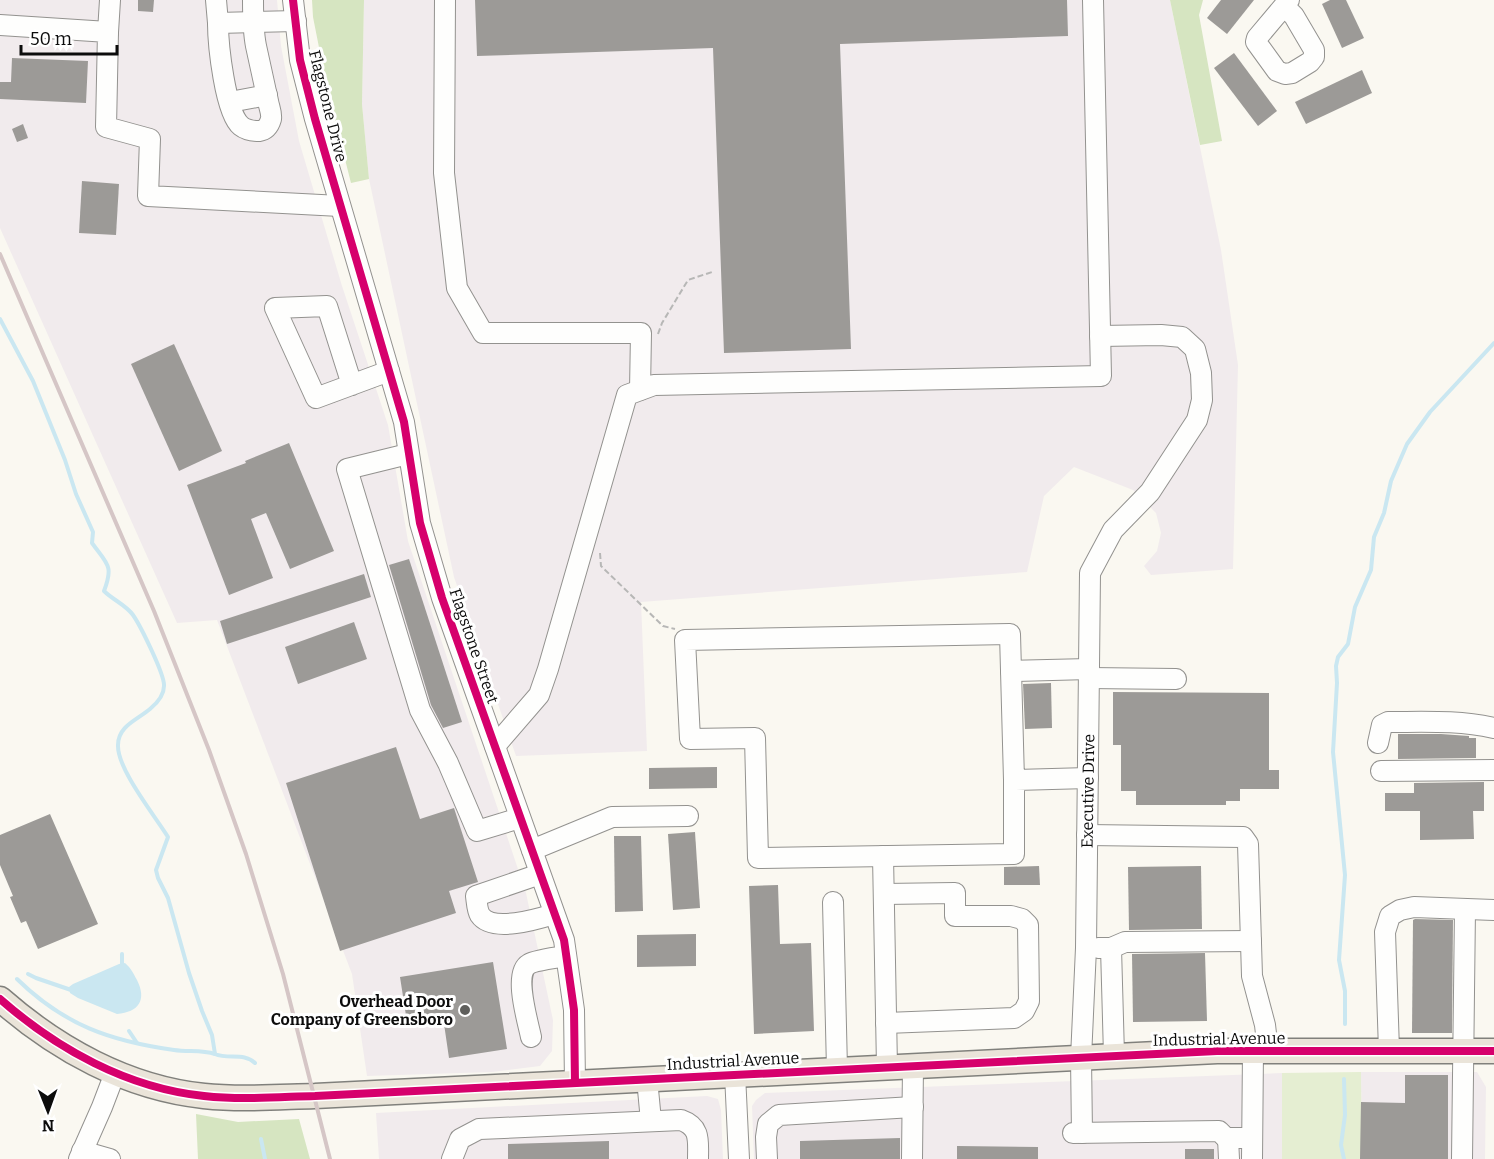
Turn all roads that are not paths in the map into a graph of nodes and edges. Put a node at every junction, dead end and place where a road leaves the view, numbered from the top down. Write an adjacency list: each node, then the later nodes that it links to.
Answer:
1 (111, 0): 11 (street)
2 (216, 0): 9 (street)
3 (253, 0): 8 (street)
4 (293, 0): 7 (street, Flagstone Drive)
5 (445, 0): 18 (street)
6 (1093, 0): 15 (street)
7 (296, 21): 8 (street); 14 (street, Flagstone Drive)
8 (253, 22): 9 (street); 12 (street)
9 (218, 23): 13 (street)
10 (0, 25): 11 (street)
11 (108, 32): 14 (street)
12 (267, 95): 13 (street); 13 (street)
13 (230, 102)
14 (342, 211): 16 (street, Flagstone Street)
15 (1100, 336): 18 (street); 21 (street, Executive Drive)
16 (389, 371): 17 (street); 19 (street, Flagstone Street)
17 (352, 385): 17 (street)
18 (640, 390): 25 (street)
19 (408, 454): 25 (street, Flagstone Street); 31 (street)
20 (1011, 671): 21 (street); 29 (street); 34 (street)
21 (1089, 673): 22 (street); 28 (street, Executive Drive)
22 (1176, 679)
23 (1494, 728): 24 (street)
24 (1378, 744)
25 (495, 747): 31 (street, Flagstone Street)
26 (1494, 770): 27 (street)
27 (1381, 771)
28 (1088, 778): 29 (street); 32 (street, Executive Drive)
29 (1014, 780): 34 (street)
30 (688, 816): 33 (street)
31 (520, 818): 33 (street, Flagstone Street)
32 (1087, 835): 41 (street); 42 (street, Executive Drive)
33 (532, 850): 35 (street, Flagstone Street)
34 (883, 856): 36 (street)
35 (540, 874): 40 (street, Flagstone Street); 40 (street)
36 (884, 894): 46 (street); 46 (street)
37 (833, 902): 56 (street)
38 (1465, 909): 39 (street); 48 (street); 50 (street)
39 (1494, 910)
40 (554, 914): 44 (street, Flagstone Street)
41 (1251, 941): 43 (street); 49 (street)
42 (1086, 948): 43 (street); 53 (street, Executive Drive)
43 (1111, 948): 52 (street)
44 (566, 956): 47 (street); 60 (street, Flagstone Street)
45 (0, 999): 57 (main road, Industrial Avenue)
46 (886, 1023): 55 (street)
47 (531, 1038)
48 (1389, 1050): 49 (main road, Industrial Avenue); 50 (main road, Industrial Avenue)
49 (1260, 1051): 52 (main road, Industrial Avenue); 64 (street)
50 (1464, 1051): 51 (main road, Industrial Avenue); 74 (street)
51 (1494, 1052)
52 (1114, 1055): 53 (main road, Industrial Avenue)
53 (1081, 1058): 54 (main road, Industrial Avenue); 63 (street, Executive Drive)
54 (913, 1065): 55 (main road, Industrial Avenue); 61 (street)
55 (887, 1067): 56 (main road, Industrial Avenue)
56 (837, 1069): 58 (main road, Industrial Avenue)
57 (115, 1073): 60 (main road, Industrial Avenue); 65 (street)
58 (735, 1074): 59 (main road, Industrial Avenue); 69 (street)
59 (647, 1079): 60 (main road, Industrial Avenue); 62 (street)
60 (575, 1082)
61 (913, 1107): 70 (street); 71 (street)
62 (651, 1122): 67 (street); 68 (street)
63 (1228, 1138): 64 (street); 72 (street)
64 (1252, 1138): 73 (street)
65 (80, 1155): 66 (street)
66 (110, 1159)
67 (452, 1159)
68 (698, 1159)
69 (740, 1159)
70 (767, 1159)
71 (912, 1159)
72 (1229, 1159)
73 (1252, 1159)
74 (1462, 1159)

